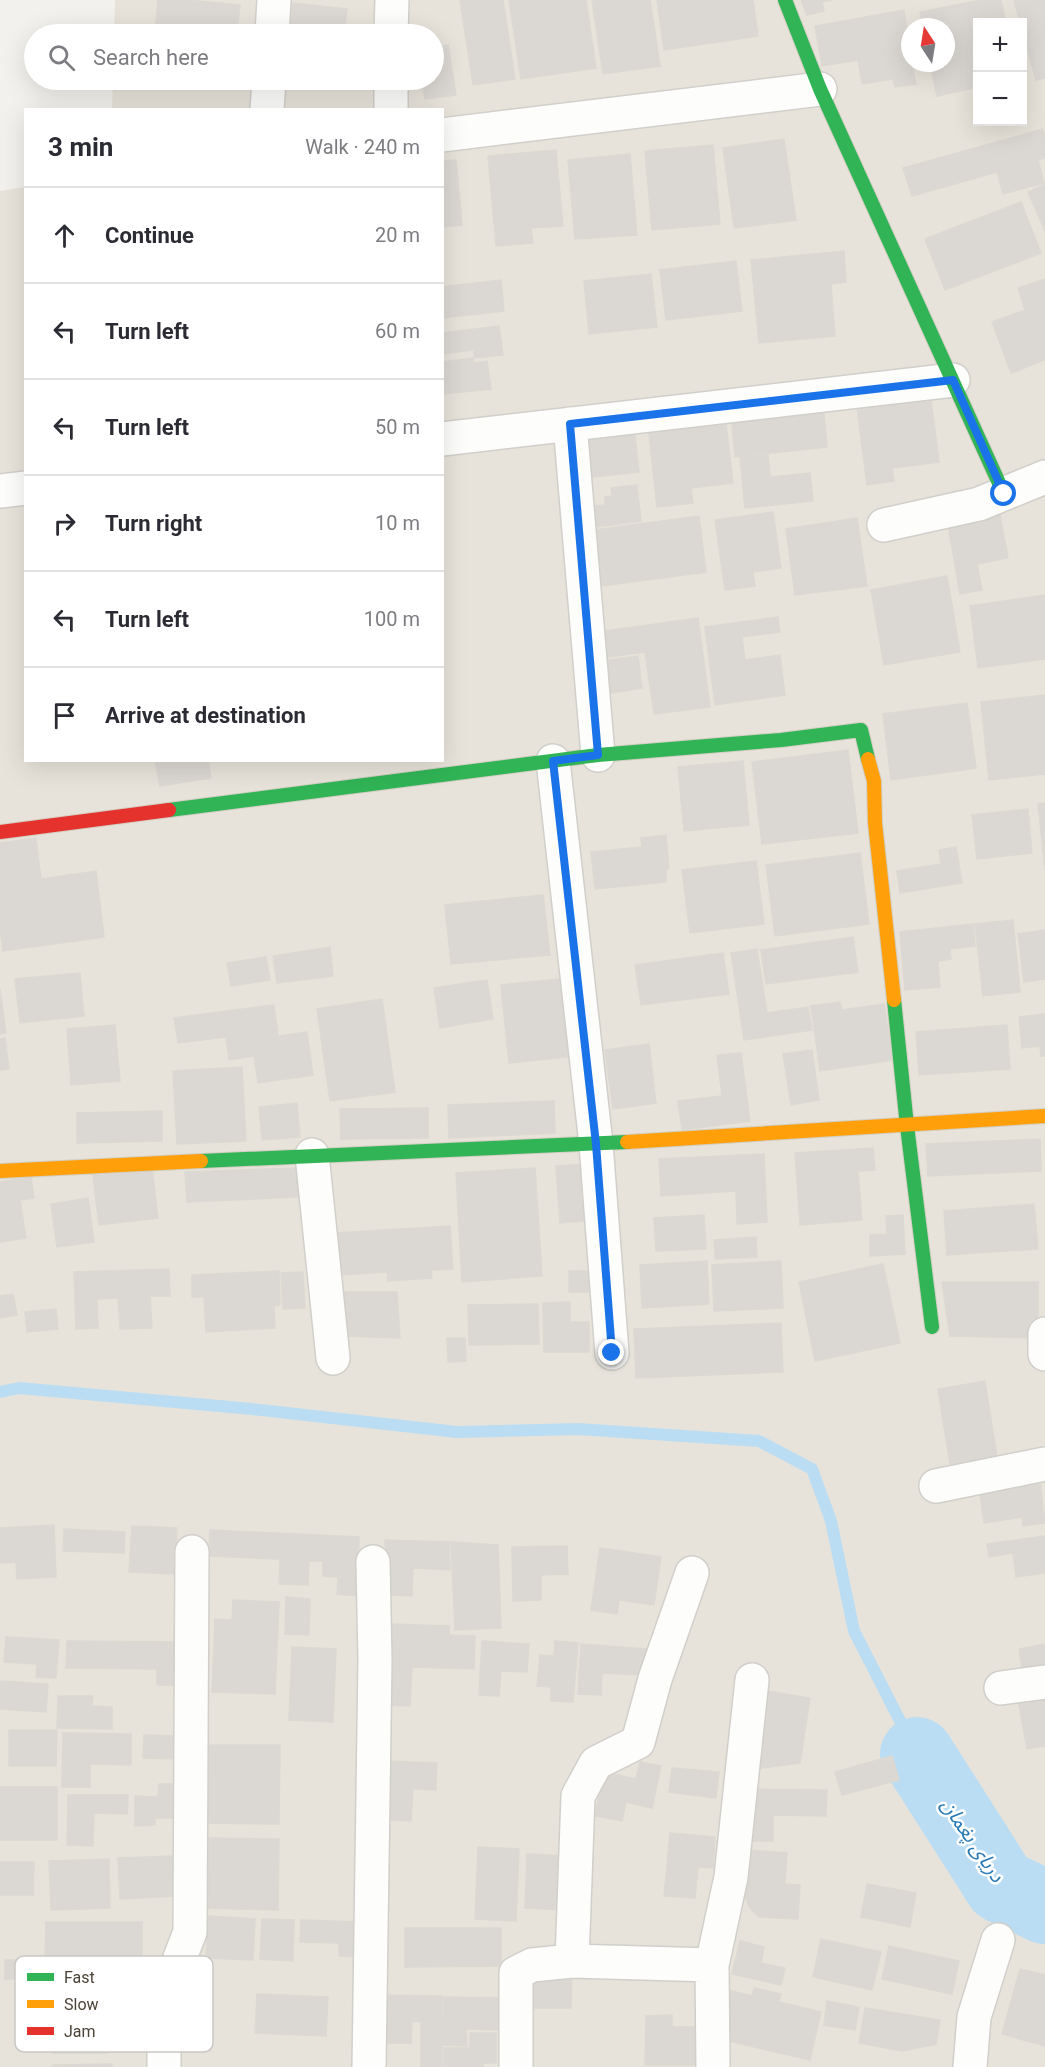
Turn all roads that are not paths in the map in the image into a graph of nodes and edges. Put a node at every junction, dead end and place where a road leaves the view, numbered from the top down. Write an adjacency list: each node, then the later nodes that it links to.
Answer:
1 (274, 0): 4 (street)
2 (392, 0): 5 (street)
3 (786, 0): 6 (street)
4 (273, 24)
5 (392, 24)
6 (820, 89): 11 (street); 12 (street)
7 (268, 90): 9 (street)
8 (391, 90): 10 (street)
9 (267, 108)
10 (391, 108)
11 (444, 135)
12 (953, 380): 13 (street); 18 (street)
13 (570, 424): 14 (street); 20 (street)
14 (444, 439)
15 (1045, 477): 18 (street)
16 (24, 488): 17 (street)
17 (0, 491)
18 (1004, 494): 19 (street)
19 (884, 525)
20 (598, 755): 21 (street); 24 (street)
21 (553, 761): 22 (street); 25 (street)
22 (0, 832)
23 (1045, 1116): 24 (street)
24 (907, 1126): 25 (street); 28 (street)
25 (596, 1144): 26 (street); 30 (street)
26 (312, 1155): 27 (street); 32 (street)
27 (0, 1171)
28 (932, 1327)
29 (1045, 1334): 31 (street)
30 (612, 1353)
31 (1045, 1354)
32 (333, 1358)
33 (1045, 1464): 34 (street)
34 (936, 1486)
35 (192, 1552): 42 (street)
36 (373, 1562): 45 (street)
37 (693, 1573): 43 (street)
38 (752, 1680): 44 (street)
39 (1045, 1682): 40 (street)
40 (1001, 1688)
41 (998, 1940): 48 (street)
42 (181, 1956)
43 (572, 1961): 44 (street); 46 (street)
44 (712, 1965): 47 (street)
45 (369, 2067)
46 (516, 2067)
47 (713, 2067)
48 (970, 2067)

